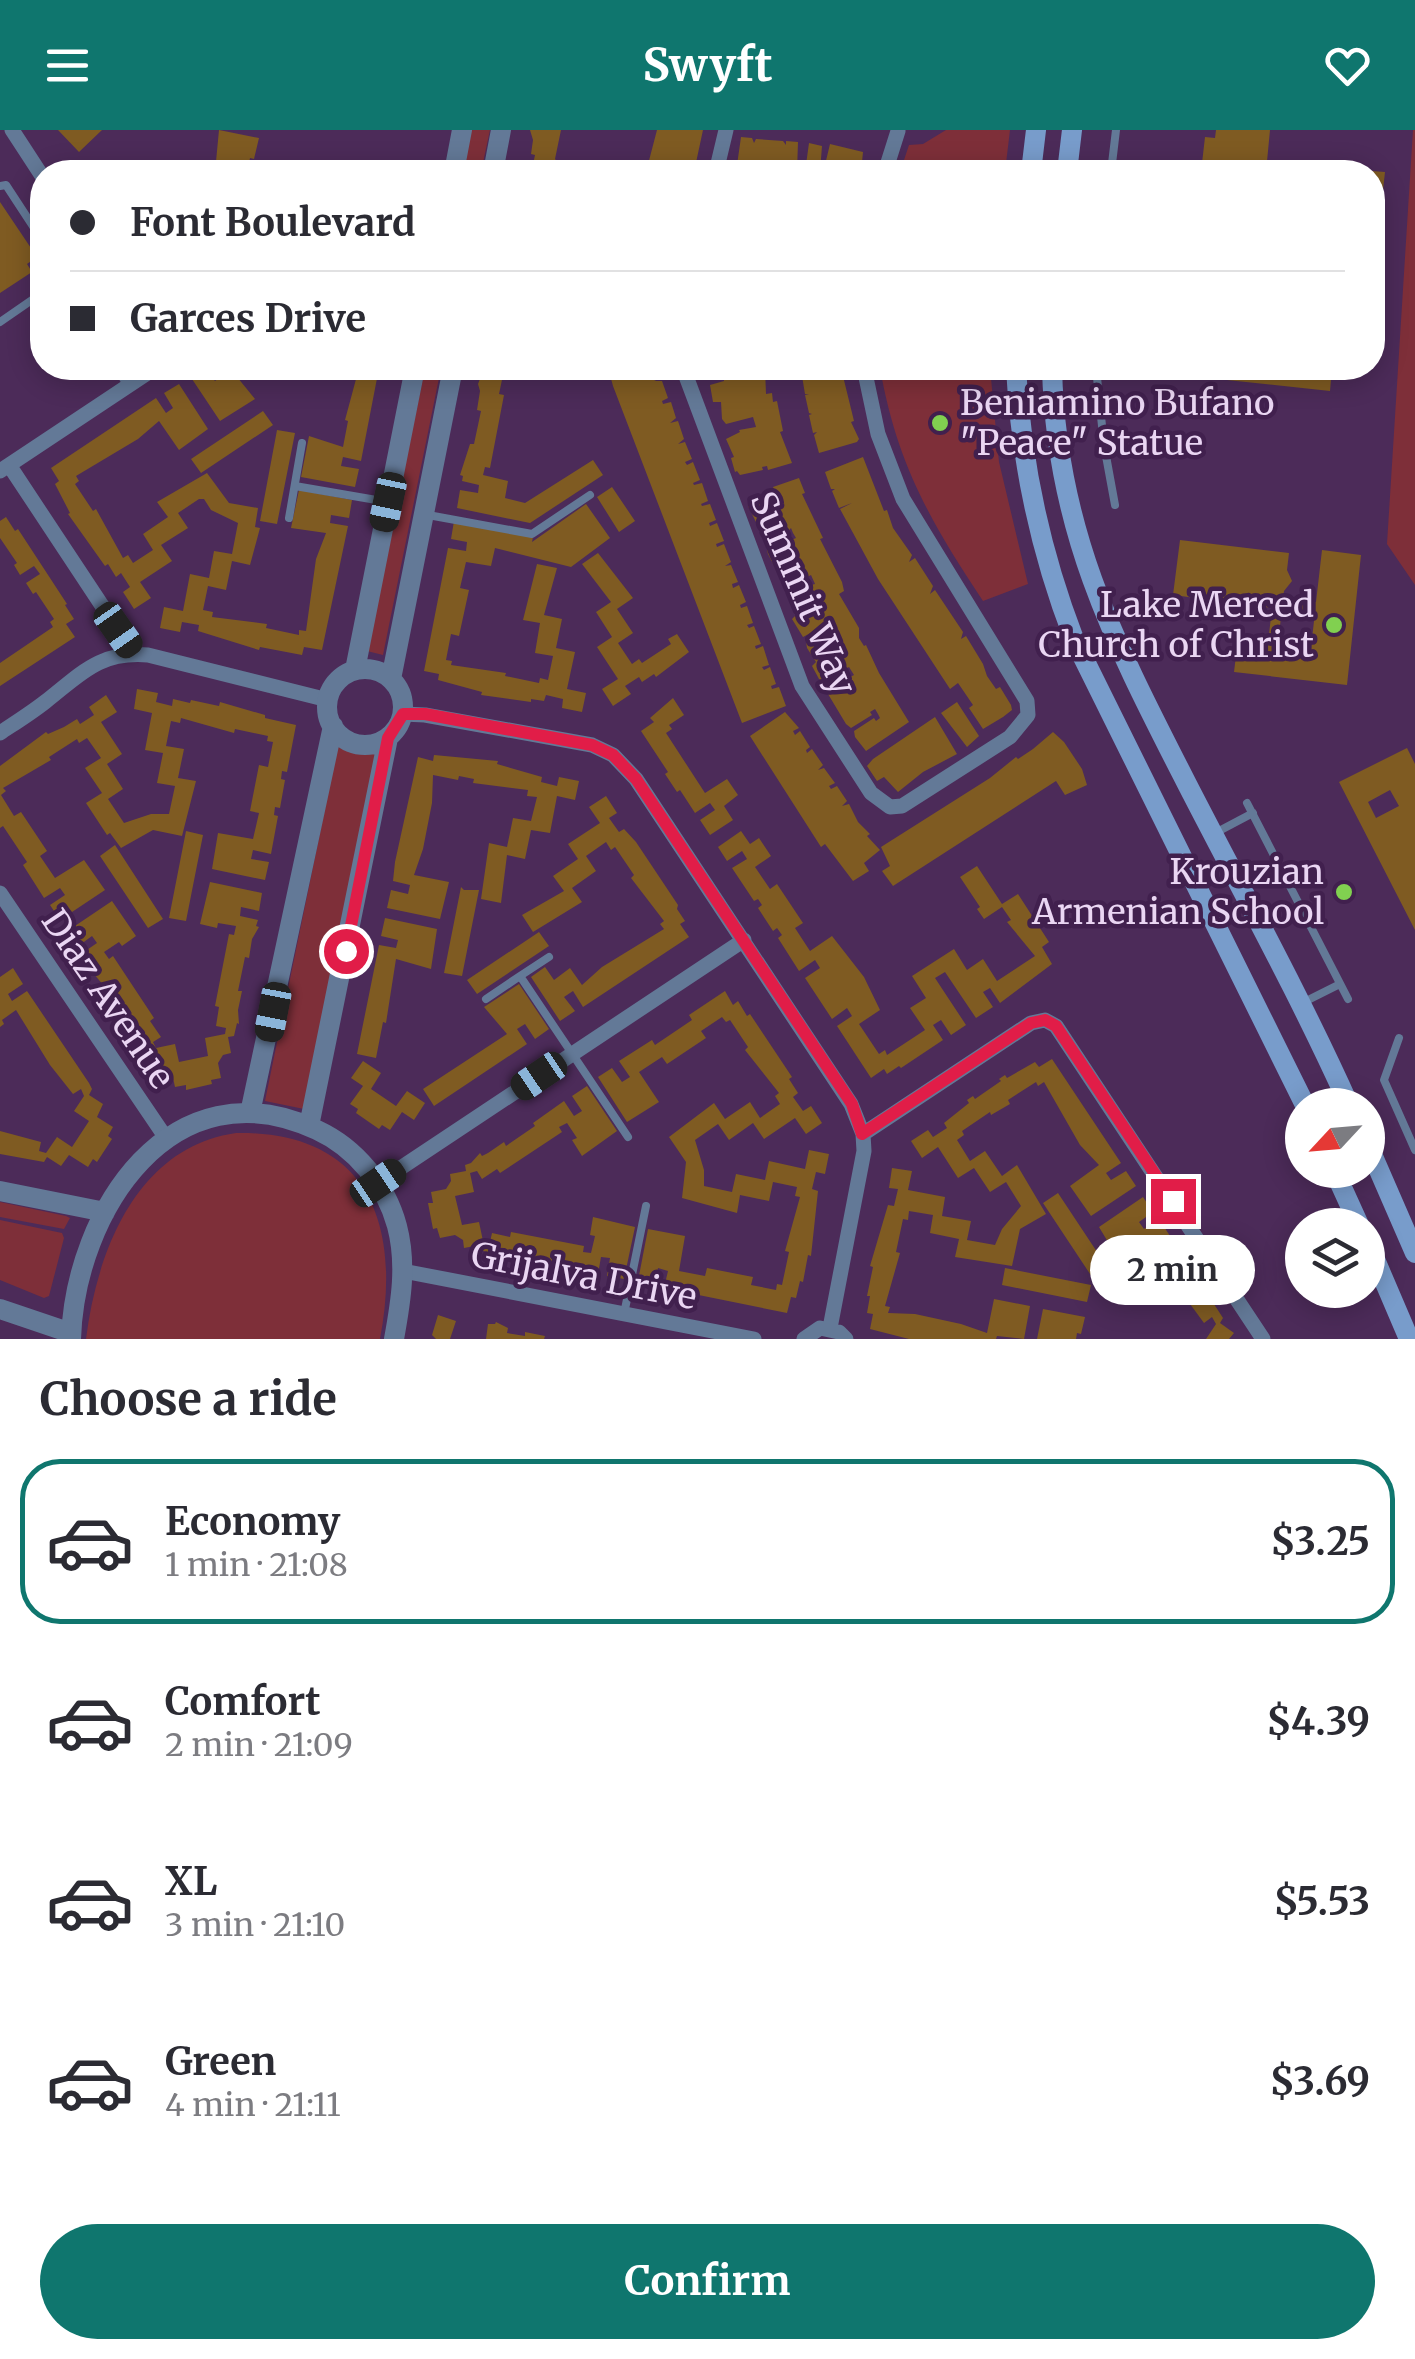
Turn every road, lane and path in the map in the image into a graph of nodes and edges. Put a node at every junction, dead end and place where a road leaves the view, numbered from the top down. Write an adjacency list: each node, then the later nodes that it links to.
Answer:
1 (12, 130): 10 (street)
2 (462, 130): 11 (street)
3 (501, 130): 12 (street)
4 (726, 130): 13 (street)
5 (896, 130): 6 (street); 14 (street)
6 (915, 130)
7 (1036, 130): 15 (main road)
8 (1072, 130): 16 (main road)
9 (1116, 133): 17 (lane)
10 (32, 160)
11 (456, 160)
12 (495, 160)
13 (719, 160)
14 (888, 160)
15 (1032, 160)
16 (1068, 160)
17 (1113, 160)
18 (0, 186): 19 (lane)
19 (30, 222)
20 (30, 301): 21 (lane)
21 (0, 322)
22 (124, 380): 31 (lane)
23 (137, 380): 31 (street)
24 (413, 380): 36 (street)
25 (451, 380): 38 (street)
26 (688, 380): 27 (street, Summit Way)
27 (867, 380)
28 (1017, 380): 61 (main road)
29 (1053, 380): 50 (main road)
30 (1097, 380): 37 (lane)
31 (128, 386): 33 (street)
32 (302, 442): 34 (lane)
33 (3, 463): 40 (street)
34 (295, 486): 36 (lane); 39 (lane)
35 (590, 495): 38 (lane)
36 (388, 502): 41 (street)
37 (1115, 505)
38 (424, 514): 42 (street)
39 (289, 518)
40 (134, 654): 43 (street); 46 (street)
41 (355, 670): 42 (street); 43 (street)
42 (391, 679): 44 (street)
43 (328, 700): 45 (street)
44 (403, 714): 47 (street); 52 (street)
45 (332, 726): 47 (street); 63 (street)
46 (0, 733)
47 (388, 738): 64 (street)
48 (1248, 803): 49 (lane)
49 (1252, 813): 50 (lane); 55 (lane)
50 (1213, 834): 58 (main road)
51 (0, 893): 67 (street, Diaz Avenue)
52 (744, 940): 60 (street); 65 (street)
53 (549, 957): 54 (lane)
54 (520, 976): 56 (lane); 60 (lane)
55 (1340, 984): 57 (lane); 58 (lane)
56 (486, 999)
57 (1348, 999)
58 (1300, 1004): 62 (main road)
59 (1398, 1038): 68 (lane)
60 (572, 1054): 66 (lane); 69 (street)
61 (1297, 1088)
62 (1342, 1088)
63 (250, 1113): 64 (street); 67 (street)
64 (309, 1126): 69 (street)
65 (862, 1134): 79 (street); 85 (street)
66 (628, 1137)
67 (166, 1138): 73 (street)
68 (1415, 1150)
69 (378, 1183): 75 (street)
70 (1385, 1184): 74 (main road)
71 (0, 1191): 73 (street)
72 (646, 1206): 78 (lane)
73 (105, 1212): 80 (street)
74 (1415, 1253)
75 (403, 1272): 78 (street, Grijalva Drive); 81 (street)
76 (1385, 1283): 86 (main road)
77 (0, 1309): 80 (street)
78 (624, 1314): 82 (street, Grijalva Drive)
79 (830, 1328): 83 (street); 84 (street)
80 (71, 1336)
81 (394, 1339)
82 (754, 1339)
83 (804, 1339)
84 (846, 1339)
85 (1263, 1339)
86 (1409, 1339)

